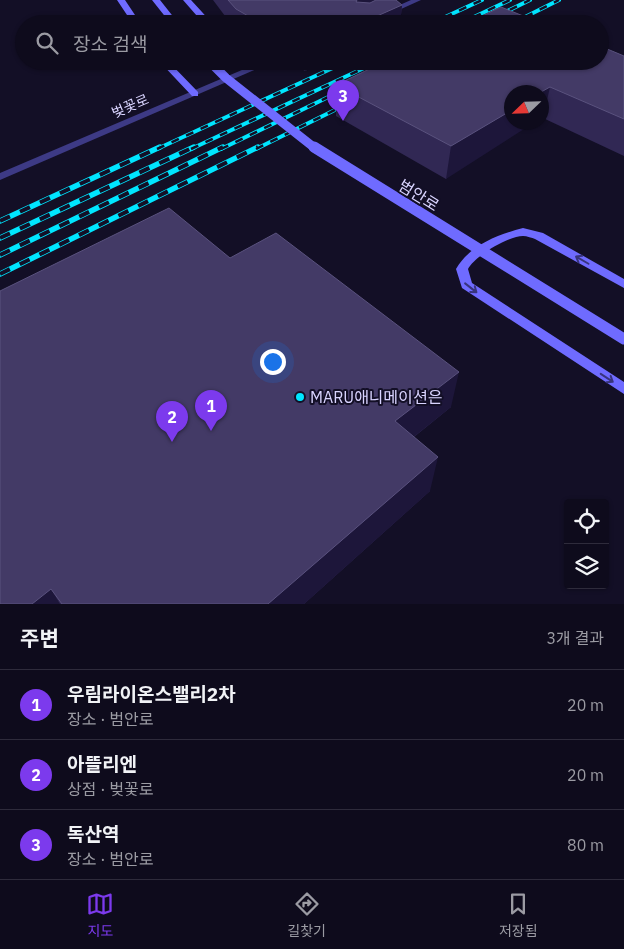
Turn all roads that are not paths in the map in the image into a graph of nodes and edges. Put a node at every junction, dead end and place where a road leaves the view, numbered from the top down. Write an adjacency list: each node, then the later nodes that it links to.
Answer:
1 (121, 0): 5 (main road)
2 (156, 0): 6 (main road)
3 (187, 0): 7 (main road)
4 (417, 0): 8 (street)
5 (131, 15)
6 (168, 15)
7 (201, 15)
8 (382, 15)
9 (172, 70): 12 (main road)
10 (218, 70): 15 (main road, 범안로, bridge)
11 (247, 70): 12 (street, 벚꽃로)
12 (195, 94): 13 (street, 벚꽃로)
13 (0, 177)
14 (624, 284): 16 (main road, one-way to 16)
15 (624, 339)
16 (624, 389)

